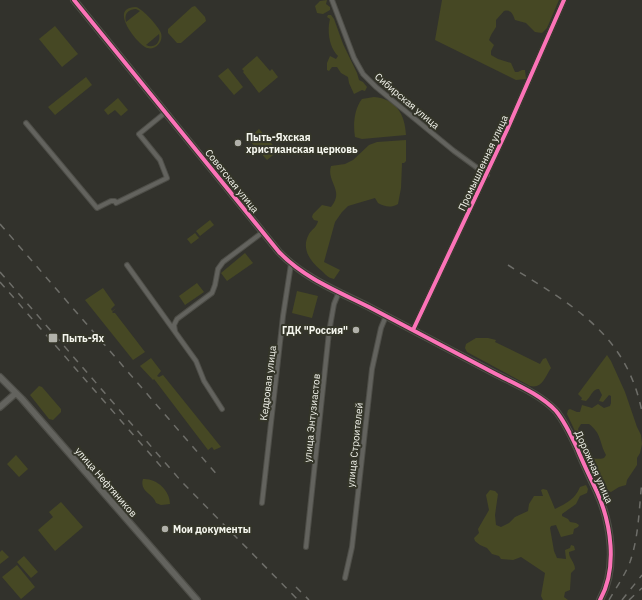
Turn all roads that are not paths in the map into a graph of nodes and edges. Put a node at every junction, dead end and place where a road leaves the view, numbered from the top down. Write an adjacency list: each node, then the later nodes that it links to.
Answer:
1 (74, 0): 4 (street, Советская улица)
2 (332, 0): 6 (street, Сибирская улица)
3 (564, 0): 6 (street, Промышленная улица)
4 (166, 112): 5 (street); 7 (street, Советская улица)
5 (26, 123)
6 (487, 175): 12 (street, Промышленная улица)
7 (263, 232): 8 (street, Советская улица); 13 (street)
8 (292, 264): 10 (street, Советская улица); 18 (street, Кедровая улица)
9 (127, 265): 13 (street)
10 (339, 292): 11 (street, Советская улица); 19 (street, улица Энтузиастов)
11 (386, 316): 12 (street, Советская улица); 20 (street, улица Строителей)
12 (413, 330): 22 (street, Дорожная улица)
13 (175, 332): 17 (street)
14 (0, 377): 15 (street, улица Нефтяников)
15 (16, 393): 16 (street); 21 (street, улица Нефтяников)
16 (0, 407)
17 (222, 409)
18 (262, 503)
19 (306, 547)
20 (345, 578)
21 (197, 600)
22 (600, 600)

